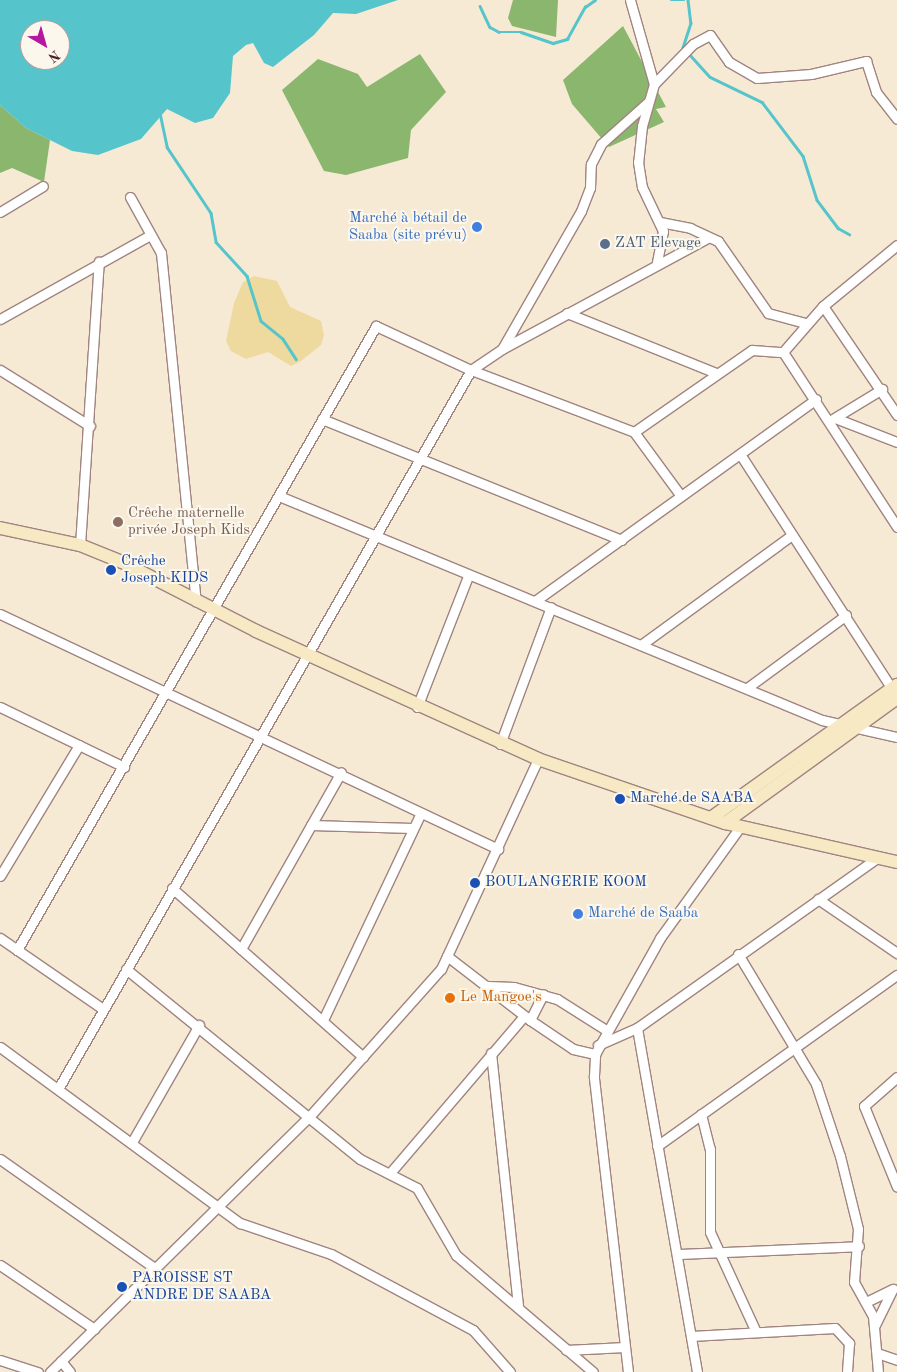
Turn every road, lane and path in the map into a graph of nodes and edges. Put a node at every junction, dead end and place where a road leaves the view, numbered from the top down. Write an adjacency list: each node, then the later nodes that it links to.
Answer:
1 (630, 0): 2 (street)
2 (654, 84): 3 (street); 4 (street)
3 (648, 102): 8 (street); 18 (street)
4 (897, 119)
5 (43, 186): 7 (street)
6 (130, 197): 9 (street)
7 (0, 212)
8 (660, 222): 10 (street); 13 (street)
9 (150, 235): 12 (street); 42 (street)
10 (709, 237): 13 (street); 17 (street)
11 (896, 247): 14 (street)
12 (99, 262): 16 (street); 28 (street)
13 (657, 263): 15 (street)
14 (823, 306): 17 (street); 23 (street)
15 (568, 313): 18 (street); 22 (street)
16 (0, 319)
17 (806, 323): 19 (street)
18 (502, 348): 21 (street)
19 (783, 352): 22 (street); 24 (street)
20 (0, 370): 28 (street)
21 (471, 370): 26 (street); 29 (street); 32 (street)
22 (716, 373): 29 (street)
23 (882, 389): 25 (street); 27 (street)
24 (816, 399): 27 (street); 31 (street)
25 (897, 415)
26 (322, 419): 32 (street); 33 (street)
27 (832, 420): 30 (street); 35 (street)
28 (90, 426): 40 (street)
29 (634, 432): 34 (street)
30 (897, 442)
31 (740, 454): 34 (street); 37 (street)
32 (420, 458): 38 (street); 39 (street)
33 (279, 496): 38 (street); 45 (street)
34 (681, 496): 39 (street)
35 (897, 527)
36 (0, 528): 40 (street)
37 (792, 535): 47 (street); 48 (street)
38 (376, 536): 41 (street); 49 (street)
39 (621, 540): 43 (street)
40 (80, 545): 42 (street)
41 (468, 576): 43 (street); 53 (street)
42 (196, 601): 45 (street)
43 (535, 601): 44 (street)
44 (551, 607): 48 (street); 59 (street)
45 (214, 610): 49 (street); 51 (street)
46 (0, 614): 51 (street)
47 (846, 615): 50 (street); 52 (street)
48 (641, 645): 50 (street)
49 (308, 654): 53 (street); 57 (street)
50 (747, 688): 55 (street)
51 (168, 691): 57 (street); 62 (street)
52 (896, 692): 55 (street); 56 (street)
53 (417, 707): 59 (street)
54 (1, 711): 60 (street)
55 (840, 726): 56 (street); 65 (street)
56 (853, 729): 58 (street); 66 (street)
57 (261, 737): 63 (street); 74 (street)
58 (897, 737)
59 (500, 744): 61 (street)
60 (78, 745): 62 (street); 73 (street)
61 (538, 759): 65 (street); 70 (street)
62 (124, 767): 78 (street)
63 (341, 772): 64 (street); 67 (street)
64 (420, 814): 69 (street); 70 (street)
65 (711, 818): 66 (street)
66 (726, 823): 68 (street)
67 (311, 825): 69 (street); 77 (street)
68 (740, 827): 71 (street); 91 (street)
69 (412, 828): 88 (street)
70 (498, 849): 81 (street)
71 (876, 858): 72 (street); 75 (street)
72 (897, 862)
73 (0, 876)
74 (172, 888): 77 (street); 82 (street)
75 (818, 899): 79 (street); 80 (street)
76 (0, 938): 78 (street)
77 (242, 949): 88 (street)
78 (17, 950): 86 (street)
79 (897, 953)
80 (738, 954): 90 (street); 92 (street)
81 (447, 956): 84 (street); 96 (street)
82 (126, 969): 86 (street); 89 (street)
83 (897, 975): 92 (street)
84 (488, 986): 85 (street); 87 (street)
85 (543, 994): 87 (street); 91 (street)
86 (103, 1009): 98 (street)
87 (527, 1018): 94 (street); 95 (street)
88 (322, 1020): 96 (street)
89 (198, 1026): 100 (street); 101 (street)
90 (637, 1028): 94 (street); 102 (street)
91 (606, 1030): 94 (street)
92 (795, 1047): 99 (street); 107 (street)
93 (0, 1048): 98 (street)
94 (597, 1050): 119 (street)
95 (491, 1053): 104 (street); 114 (street)
96 (363, 1057): 100 (street)
97 (897, 1077): 105 (street)
98 (58, 1089): 101 (street)
99 (701, 1114): 102 (street); 108 (street)
100 (309, 1118): 104 (street); 106 (street)
101 (132, 1142): 106 (street)
102 (657, 1146): 109 (street)
103 (1, 1163): 111 (street)
104 (390, 1173): 114 (street)
105 (897, 1187)
106 (220, 1207): 111 (street); 128 (street)
107 (859, 1246): 108 (street); 113 (street)
108 (718, 1252): 109 (street); 117 (street)
109 (678, 1254): 118 (street)
110 (0, 1265): 116 (street)
111 (156, 1269): 116 (street)
112 (894, 1289): 113 (street); 115 (street)
113 (866, 1302): 115 (street)
114 (518, 1307): 120 (street)
115 (875, 1325): 121 (street)
116 (94, 1330): 124 (street)
117 (756, 1332): 118 (street); 132 (street)
118 (691, 1336): 131 (street)
119 (625, 1347): 120 (street); 130 (street)
120 (566, 1350): 129 (street)
121 (877, 1353): 123 (street); 133 (street)
122 (0, 1360): 125 (street)
123 (897, 1360)
124 (61, 1361): 126 (street); 127 (street)
125 (38, 1372)
126 (50, 1372)
127 (70, 1372)
128 (510, 1372)
129 (593, 1372)
130 (628, 1372)
131 (697, 1372)
132 (846, 1372)
133 (878, 1372)

